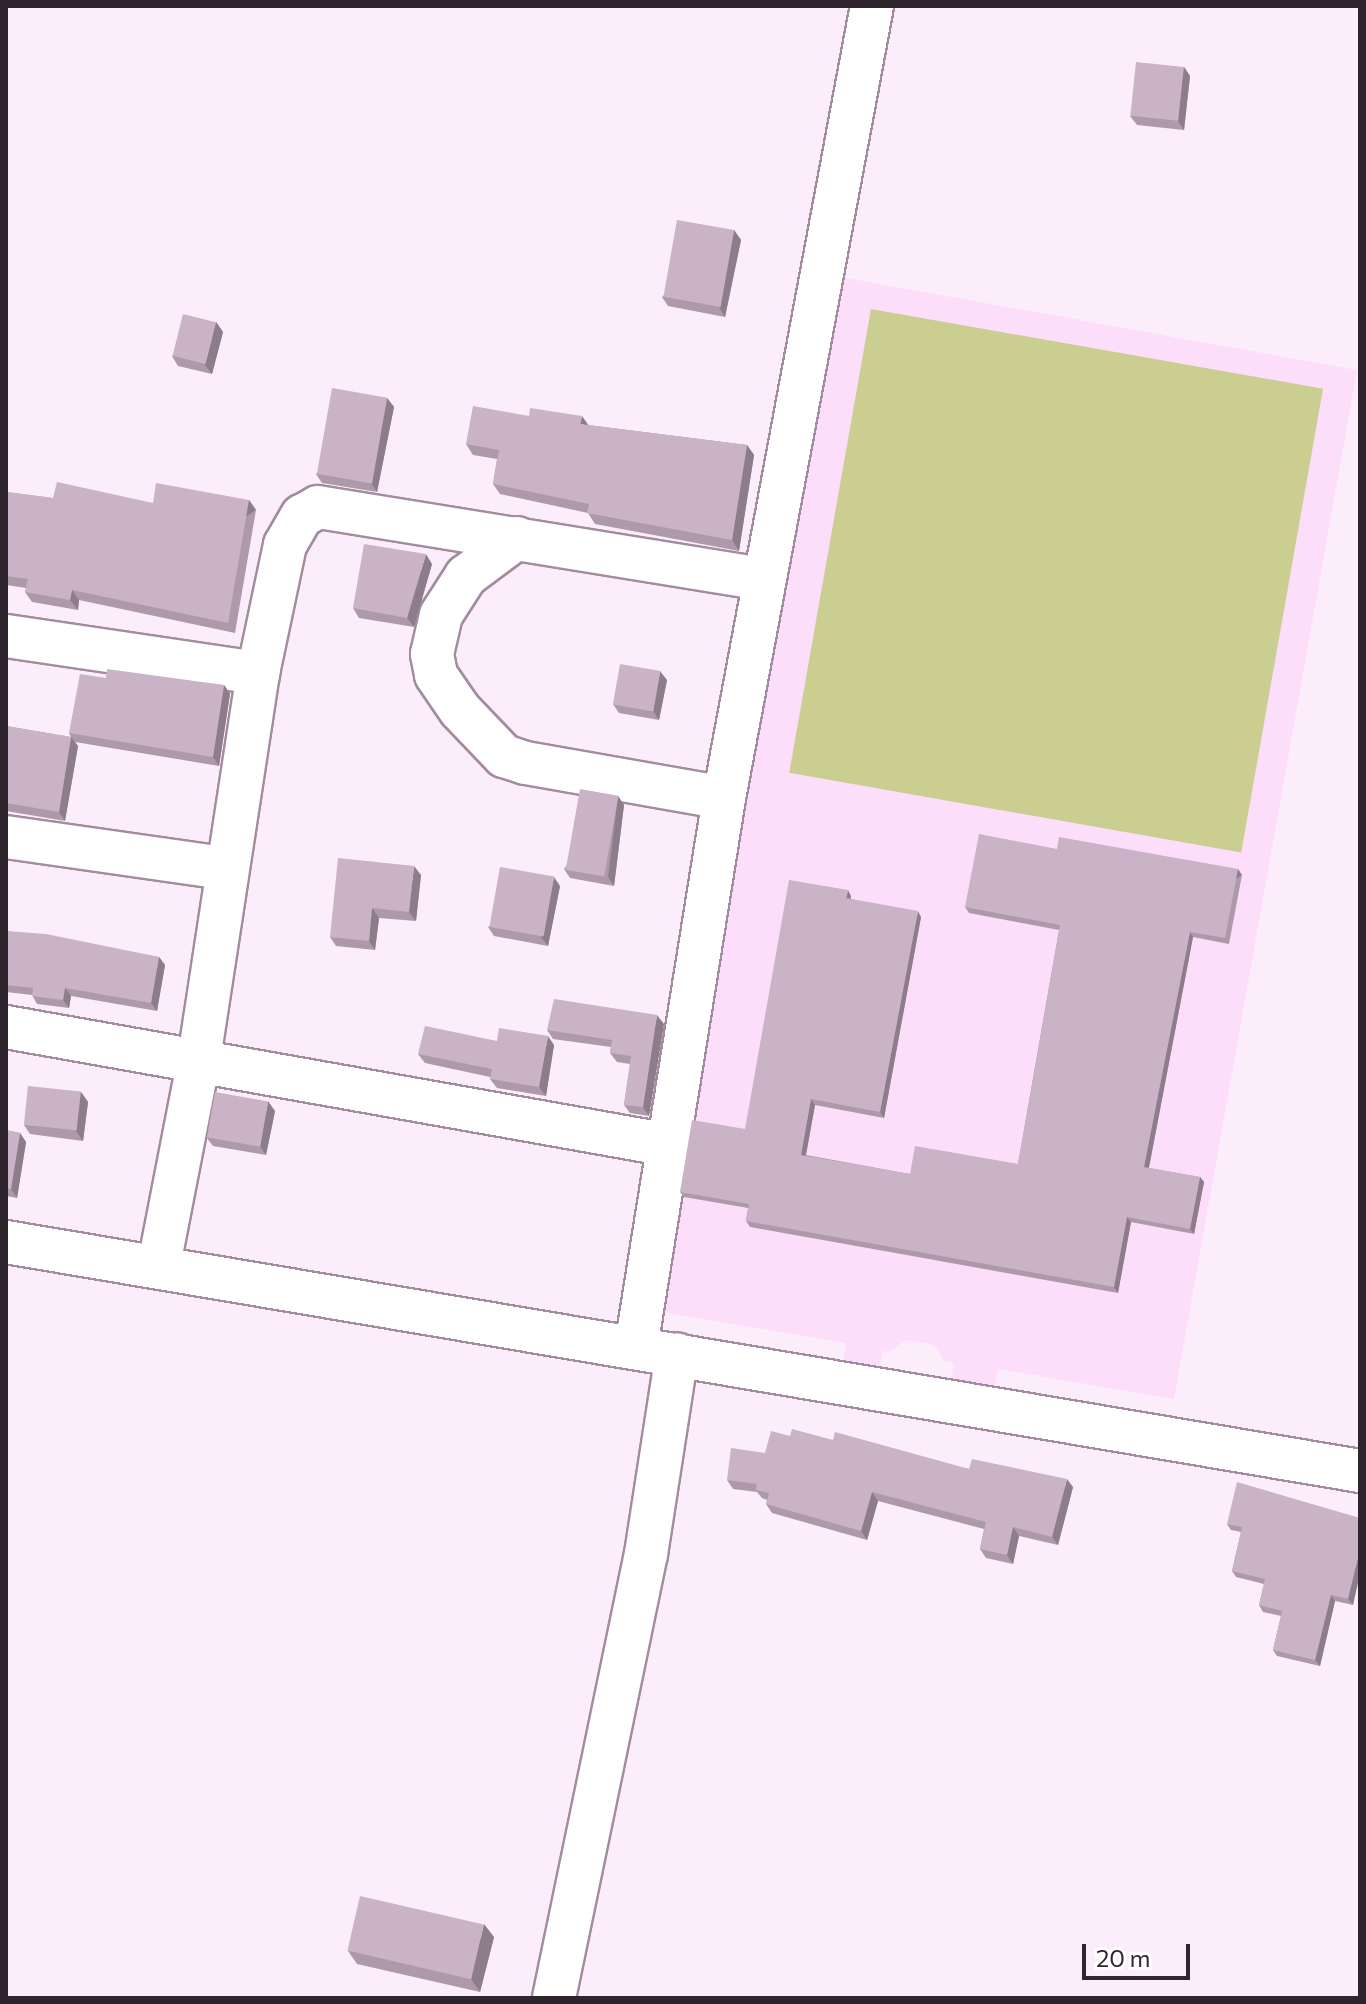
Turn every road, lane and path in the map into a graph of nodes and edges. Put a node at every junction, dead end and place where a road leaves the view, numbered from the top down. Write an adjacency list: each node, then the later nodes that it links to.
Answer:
1 (872, 6): 3 (street)
2 (517, 538): 3 (street); 5 (street); 6 (street)
3 (764, 579): 6 (street)
4 (6, 636): 5 (street)
5 (258, 673): 8 (street)
6 (724, 798): 11 (street)
7 (6, 837): 8 (street)
8 (224, 868): 10 (street)
9 (6, 1027): 10 (street)
10 (198, 1064): 11 (street); 13 (street)
11 (669, 1145): 14 (street)
12 (6, 1242): 13 (street)
13 (159, 1264): 14 (street)
14 (636, 1347): 15 (street)
15 (677, 1354): 16 (street); 17 (street)
16 (1360, 1471)
17 (554, 1998)

